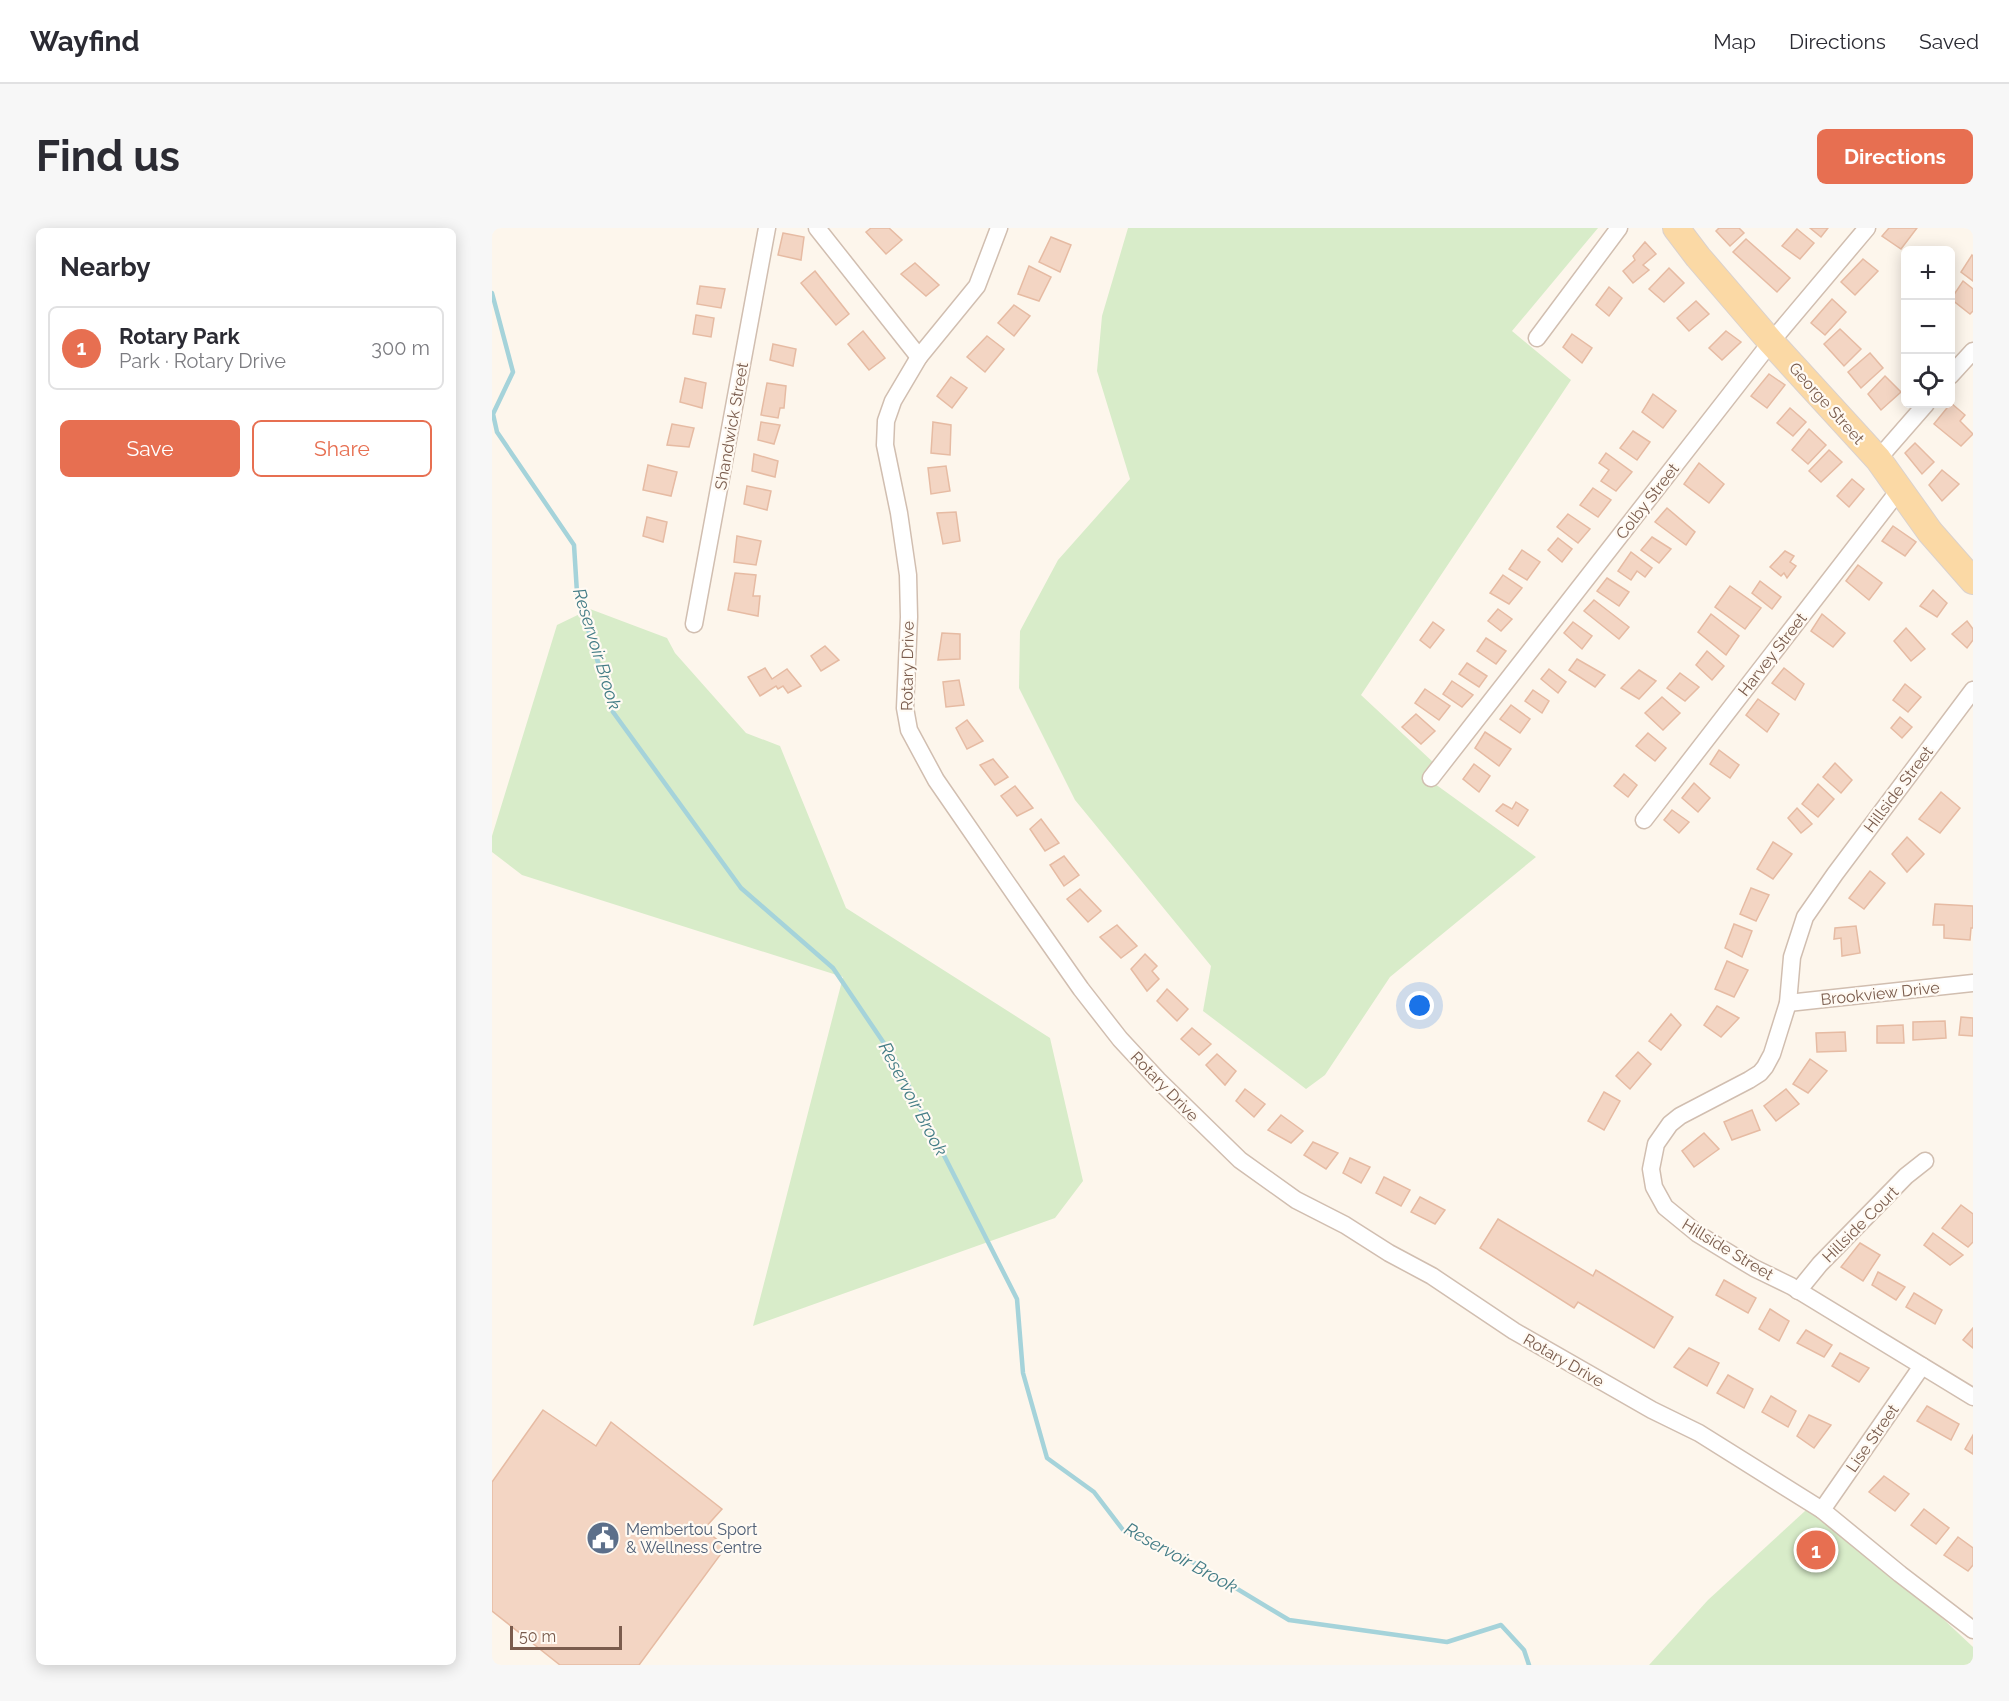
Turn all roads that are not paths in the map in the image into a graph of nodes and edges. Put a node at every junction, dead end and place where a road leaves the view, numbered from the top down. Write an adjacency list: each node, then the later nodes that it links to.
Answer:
1 (767, 228): 16 (street, Shandwick Street)
2 (817, 228): 10 (street)
3 (999, 228): 10 (street, Rotary Drive)
4 (1620, 228): 7 (street)
5 (1676, 228): 8 (main road, George Street)
6 (1867, 228): 8 (street, Colby Street)
7 (1537, 338)
8 (1771, 342): 13 (main road, George Street); 18 (street, Colby Street)
9 (1973, 351): 11 (street)
10 (920, 357): 26 (street, Rotary Drive)
11 (1955, 371)
12 (1923, 408): 13 (street)
13 (1878, 459): 14 (main road, George Street)
14 (1900, 489): 15 (main road, George Street); 19 (street, Harvey Street)
15 (1973, 581)
16 (694, 624)
17 (1973, 690): 21 (street, Hillside Street)
18 (1431, 778)
19 (1644, 820)
20 (1973, 984): 21 (street, Brookview Drive)
21 (1788, 1003): 23 (street, Hillside Street)
22 (1925, 1161): 23 (street, Hillside Court)
23 (1798, 1291): 24 (street, Hillside Street)
24 (1922, 1366): 25 (street, Hillside Street); 26 (street, Lise Street)
25 (1973, 1397)
26 (1822, 1510): 27 (street, Rotary Drive)
27 (1973, 1630)

